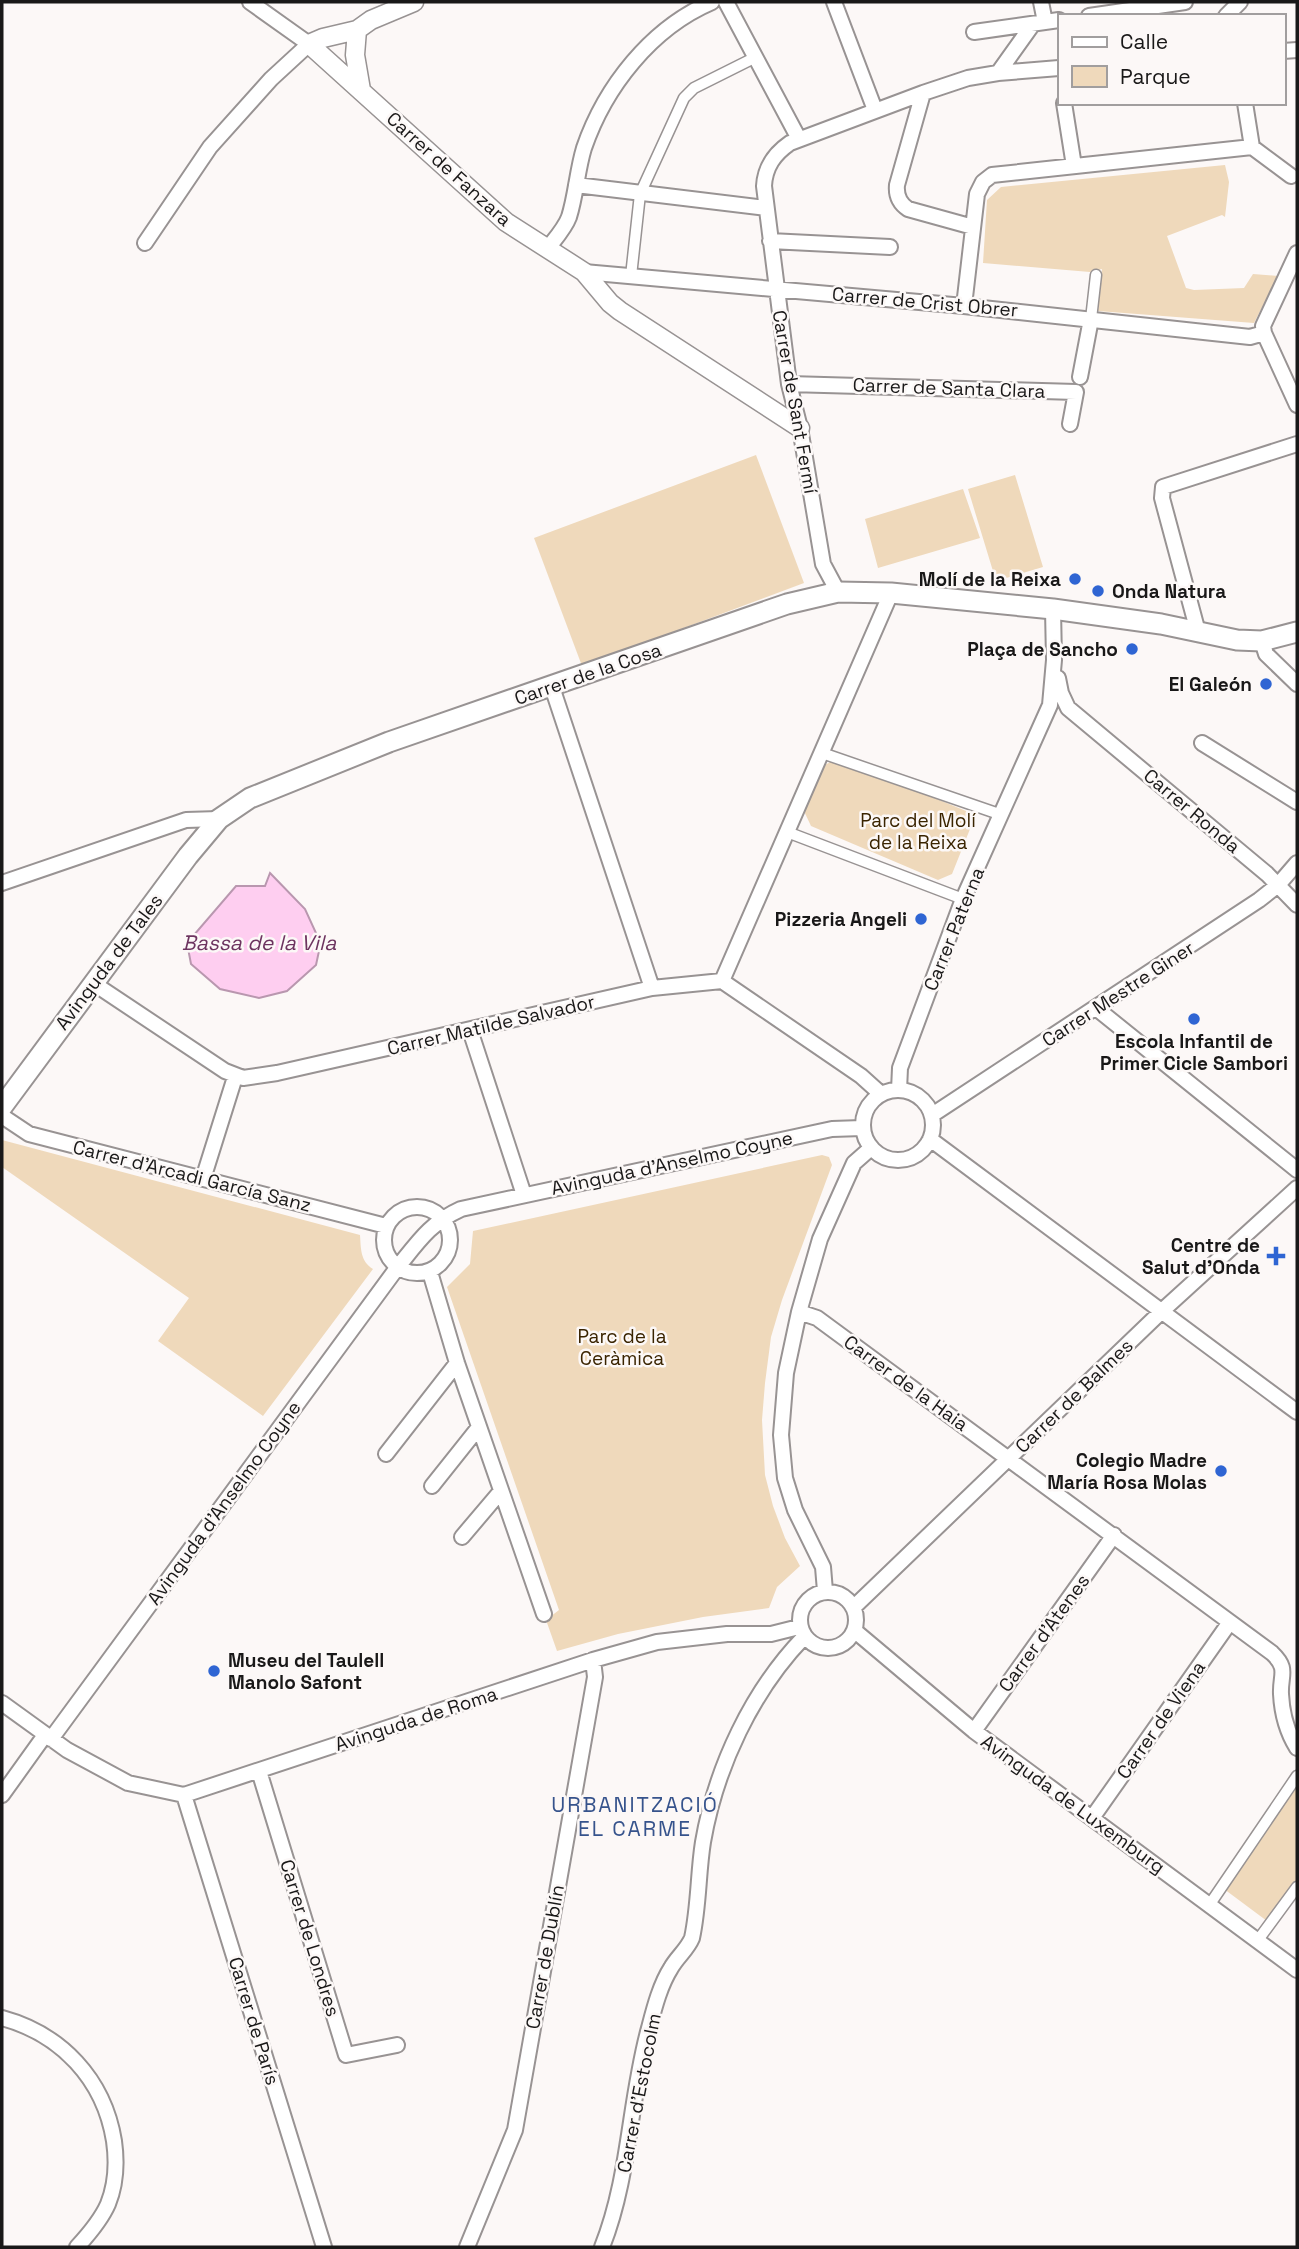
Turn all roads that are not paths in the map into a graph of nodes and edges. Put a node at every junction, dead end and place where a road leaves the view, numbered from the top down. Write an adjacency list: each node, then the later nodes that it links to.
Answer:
1 (250, 2): 12 (street)
2 (414, 2): 10 (street)
3 (712, 2): 26 (street)
4 (726, 2): 13 (street)
5 (834, 2): 21 (street)
6 (1041, 2): 9 (street)
7 (1185, 2): 8 (street)
8 (1103, 14)
9 (1046, 22): 11 (street); 16 (street)
10 (356, 30): 12 (street); 15 (street); 17 (street)
11 (974, 32)
12 (309, 44): 15 (street, Carrer de Fanzara); 31 (street)
13 (756, 57): 22 (street); 27 (street)
14 (1058, 68): 16 (street, Carrer de Sant Fermí)
15 (337, 69): 17 (street, Carrer de Fanzara)
16 (998, 73): 18 (street, Carrer de Sant Fermí)
17 (361, 90): 33 (street, Carrer de Fanzara)
18 (923, 93): 21 (street, Carrer de Sant Fermí); 29 (street)
19 (1064, 105): 24 (street)
20 (1245, 105): 23 (street)
21 (875, 110): 22 (street, Carrer de Sant Fermí)
22 (799, 139): 28 (street, Carrer de Sant Fermí)
23 (1251, 141): 24 (street); 25 (street)
24 (1074, 166): 29 (street)
25 (1291, 176)
26 (576, 185): 27 (street); 33 (street)
27 (639, 194): 28 (street); 37 (street)
28 (766, 208): 30 (street, Carrer de Sant Fermí)
29 (973, 227): 39 (street)
30 (770, 241): 32 (street); 38 (street, Carrer de Sant Fermí)
31 (145, 243)
32 (890, 247)
33 (548, 248): 35 (street, Carrer de Fanzara)
34 (1297, 253): 41 (street)
35 (584, 272): 37 (street, Carrer de Crist Obrer); 46 (street, Carrer de Fanzara)
36 (1096, 275): 40 (street)
37 (631, 276): 38 (street, Carrer de Crist Obrer)
38 (776, 288): 39 (street, Carrer de Crist Obrer); 43 (street, Carrer de Sant Fermí)
39 (964, 306): 40 (street, Carrer de Crist Obrer)
40 (1091, 319): 41 (street, Carrer de Crist Obrer); 42 (street)
41 (1264, 332): 44 (street)
42 (1080, 377)
43 (789, 384): 45 (street, Carrer de Santa Clara); 46 (street, Carrer de Sant Fermí)
44 (1297, 405)
45 (1070, 424)
46 (800, 428): 48 (street, Carrer de Sant Fermí)
47 (1297, 444): 51 (street)
48 (838, 592): 49 (main road, Carrer de la Cosa); 56 (main road, Carrer de la Cosa)
49 (891, 593): 50 (main road, Carrer de la Cosa); 60 (street)
50 (1053, 609): 51 (main road, Carrer de la Cosa); 54 (street, Carrer Paterna)
51 (1198, 632): 53 (main road, Carrer de la Cosa)
52 (1297, 632): 53 (main road, Carrer de la Cosa)
53 (1262, 641): 55 (street)
54 (1054, 660): 57 (street, Carrer Paterna); 58 (street, Carrer Ronda)
55 (1297, 684)
56 (552, 687): 63 (main road, Carrer de la Cosa); 72 (street)
57 (1046, 716): 58 (street); 62 (street, Carrer Paterna)
58 (1083, 721): 67 (street, Carrer Ronda)
59 (1202, 743): 61 (street)
60 (822, 753): 62 (street); 64 (street)
61 (1297, 802)
62 (1002, 815): 68 (street, Carrer Paterna)
63 (219, 819): 66 (street); 71 (main road, Avinguda de Tales)
64 (787, 832): 68 (street); 70 (street)
65 (1297, 863): 67 (street, Carrer Mestre Giner)
66 (2, 883)
67 (1278, 885): 69 (street, Carrer Ronda); 73 (street, Carrer Mestre Giner)
68 (964, 900): 76 (street, Carrer Paterna)
69 (1297, 905)
70 (722, 981): 72 (street, Carrer Matilde Salvador); 77 (street)
71 (93, 983): 75 (street); 78 (main road, Avinguda de Tales)
72 (652, 988): 74 (street, Carrer Matilde Salvador)
73 (1096, 1008): 79 (street, Carrer Mestre Giner); 84 (street)
74 (470, 1030): 75 (street, Carrer Matilde Salvador); 87 (street)
75 (235, 1077): 85 (street)
76 (899, 1090): 77 (street); 79 (street)
77 (881, 1094): 81 (street)
78 (2, 1107)
79 (932, 1115): 82 (street)
80 (2, 1116): 85 (street, Carrer d'Arcadi García Sanz)
81 (862, 1128): 83 (street); 87 (street, Avinguda d'Anselmo Coyne)
82 (930, 1139): 83 (street); 92 (street)
83 (871, 1148): 93 (street)
84 (1297, 1170)
85 (203, 1179): 89 (street, Carrer d'Arcadi García Sanz)
86 (1297, 1188): 92 (street, Carrer de Balmes)
87 (524, 1195): 88 (street, Avinguda d'Anselmo Coyne)
88 (442, 1217): 89 (street); 90 (street, Avinguda d'Anselmo Coyne); 91 (street)
89 (386, 1226): 90 (street)
90 (397, 1268): 91 (street); 112 (street, Avinguda d'Anselmo Coyne)
91 (430, 1272): 94 (street)
92 (1163, 1310): 95 (street); 98 (street, Carrer de Balmes)
93 (799, 1312): 98 (street, Carrer de la Haia); 103 (street)
94 (457, 1363): 96 (street); 97 (street)
95 (1297, 1412)
96 (479, 1427): 99 (street); 100 (street)
97 (386, 1454)
98 (1010, 1458): 101 (street, Carrer de la Haia); 104 (street, Carrer de Balmes)
99 (432, 1486)
100 (501, 1490): 102 (street); 105 (street)
101 (1114, 1535): 106 (street, Carrer de la Haia); 111 (street, Carrer d'Atenes)
102 (462, 1537)
103 (825, 1591): 104 (street); 108 (street)
104 (854, 1607): 107 (street)
105 (544, 1614)
106 (1230, 1622): 113 (street, Carrer de la Haia); 118 (street, Carrer de Viena)
107 (855, 1631): 108 (street); 111 (street, Avinguda de Luxemburg)
108 (802, 1632): 109 (street, Avinguda de Roma); 128 (street, Carrer d'Estocolm)
109 (593, 1660): 114 (street, Avinguda de Roma); 127 (street, Carrer de Dublín)
110 (2, 1703): 112 (street, Avinguda de Roma)
111 (974, 1731): 118 (street, Avinguda de Luxemburg)
112 (48, 1737): 116 (street, Avinguda d'Anselmo Coyne); 117 (street, Avinguda de Roma)
113 (1297, 1748)
114 (259, 1771): 117 (street, Avinguda de Roma); 124 (street, Carrer de Londres)
115 (1297, 1776): 120 (street)
116 (2, 1795)
117 (184, 1795): 126 (street, Carrer de París)
118 (1092, 1818): 120 (street, Avinguda de Luxemburg)
119 (1297, 1886): 121 (street)
120 (1210, 1904): 121 (street, Avinguda de Luxemburg)
121 (1258, 1940): 122 (street, Avinguda de Luxemburg)
122 (1297, 1970)
123 (2, 2018): 125 (street)
124 (397, 2045)
125 (77, 2247)
126 (324, 2247)
127 (467, 2247)
128 (602, 2247)

